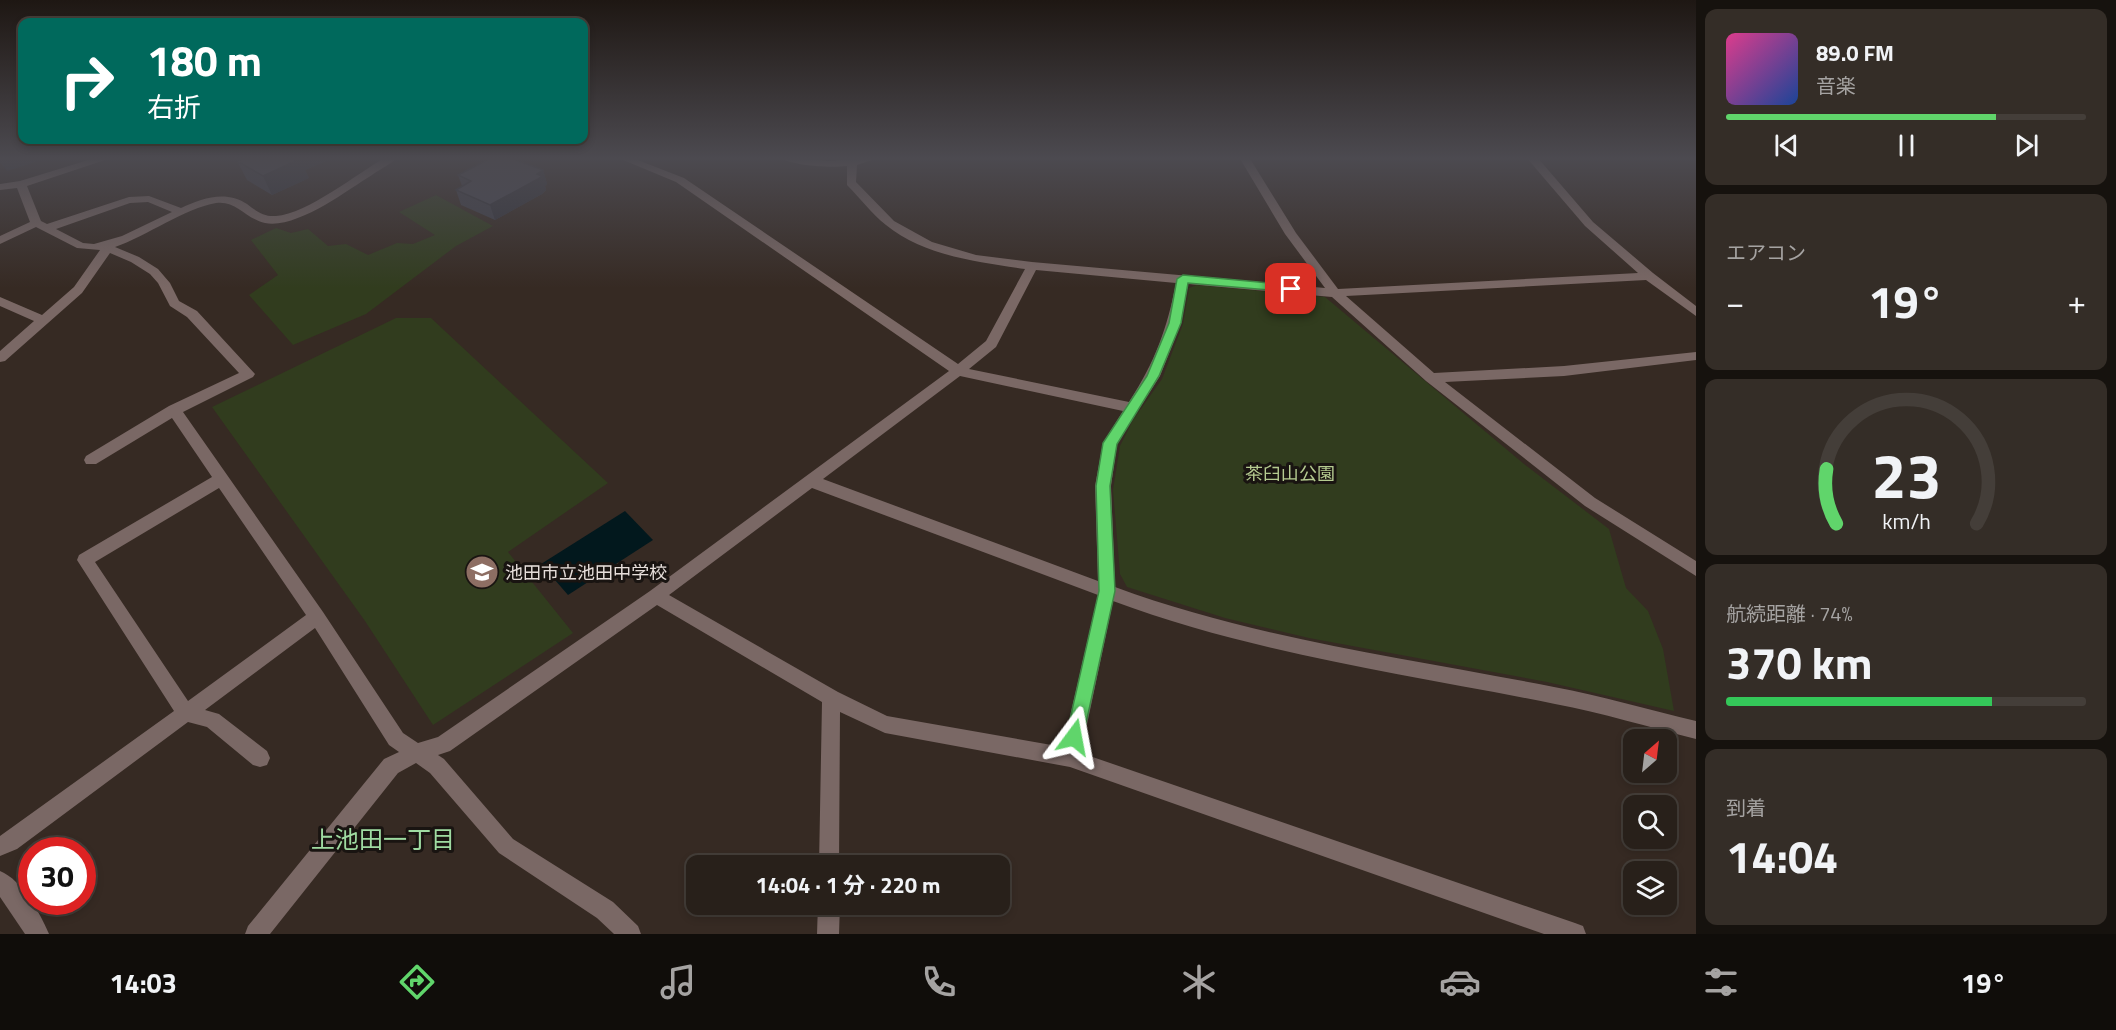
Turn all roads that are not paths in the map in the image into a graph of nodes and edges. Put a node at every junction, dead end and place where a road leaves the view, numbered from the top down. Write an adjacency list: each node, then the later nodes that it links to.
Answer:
1 (29, 201): 12 (street)
2 (127, 201): 12 (street)
3 (153, 201): 11 (street)
4 (211, 201): 11 (street)
5 (232, 201): 6 (street)
6 (324, 201)
7 (710, 201): 24 (street)
8 (868, 201): 15 (street)
9 (1271, 201): 18 (street)
10 (1569, 201): 16 (street)
11 (182, 212): 14 (street)
12 (41, 225): 13 (street); 14 (street)
13 (0, 240)
14 (107, 248): 21 (street); 27 (street)
15 (1032, 266): 17 (street); 24 (street)
16 (1649, 276): 18 (street); 20 (street)
17 (1183, 279): 18 (street); 26 (street)
18 (1335, 293): 25 (street)
19 (0, 301): 21 (street)
20 (1696, 312)
21 (44, 321): 23 (street)
22 (1696, 356): 25 (street)
23 (0, 358)
24 (958, 371): 26 (street); 30 (street)
25 (1431, 378): 31 (street)
26 (1132, 408): 32 (street)
27 (174, 410): 28 (street); 29 (street)
28 (91, 460)
29 (222, 479): 34 (street); 36 (street)
30 (811, 481): 32 (street); 33 (street)
31 (1696, 569)
32 (1107, 591): 37 (street); 40 (street)
33 (656, 596): 35 (street); 38 (street)
34 (317, 617): 36 (street); 38 (street)
35 (831, 698): 40 (street); 42 (street)
36 (186, 713): 39 (street); 41 (street)
37 (1696, 730)
38 (417, 752): 46 (street); 47 (street)
39 (260, 758)
40 (1070, 758): 49 (street)
41 (0, 846)
42 (829, 855)
43 (0, 882): 45 (street)
44 (828, 915): 48 (street)
45 (38, 934)
46 (256, 934)
47 (630, 934)
48 (828, 934)
49 (1574, 934)

